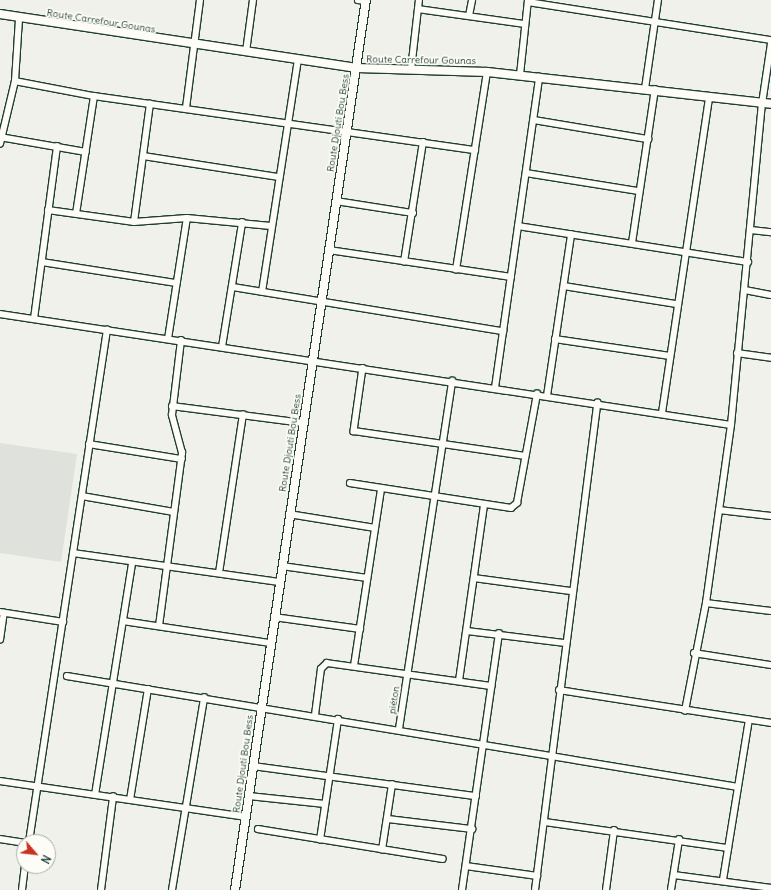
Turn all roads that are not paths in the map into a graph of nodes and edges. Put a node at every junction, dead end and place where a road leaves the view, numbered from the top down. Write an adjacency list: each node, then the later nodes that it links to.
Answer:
1 (200, 0): 16 (street)
2 (253, 0): 17 (street)
3 (363, 0): 19 (main road, Route Djouti Bou Bess)
4 (419, 0): 8 (street)
5 (472, 0): 10 (street)
6 (658, 0): 12 (street)
7 (528, 1): 12 (street); 13 (street)
8 (418, 9): 10 (street); 20 (street)
9 (0, 14): 11 (main road, Route Carrefour Gounas)
10 (469, 16): 13 (street)
11 (19, 19): 16 (main road, Route Carrefour Gounas); 24 (street)
12 (656, 22): 14 (street); 25 (street)
13 (525, 24): 22 (street)
14 (771, 40)
15 (771, 44): 30 (street)
16 (194, 46): 17 (main road, Route Carrefour Gounas); 32 (street)
17 (246, 52): 18 (main road, Route Carrefour Gounas)
18 (298, 60): 19 (main road, Route Carrefour Gounas); 34 (street)
19 (357, 68): 20 (main road, Route Carrefour Gounas); 35 (main road, Route Djouti Bou Bess)
20 (411, 70): 21 (main road, Route Carrefour Gounas)
21 (487, 72): 22 (main road, Route Carrefour Gounas); 41 (street)
22 (520, 75): 23 (main road, Route Carrefour Gounas)
23 (540, 77): 25 (main road, Route Carrefour Gounas); 33 (street)
24 (15, 81): 27 (street); 36 (street)
25 (645, 89): 26 (main road, Route Carrefour Gounas)
26 (655, 90): 28 (main road, Route Carrefour Gounas); 37 (street)
27 (94, 96): 29 (street); 42 (street)
28 (709, 98): 30 (main road, Route Carrefour Gounas); 61 (street)
29 (150, 104): 32 (street); 43 (street)
30 (762, 104): 31 (main road, Route Carrefour Gounas); 56 (street)
31 (771, 104)
32 (186, 108): 34 (street)
33 (534, 120): 37 (street); 44 (street)
34 (287, 124): 35 (street); 45 (street)
35 (347, 133): 38 (street); 47 (main road, Route Djouti Bou Bess)
36 (0, 138): 39 (street); 40 (street)
37 (648, 139): 46 (street)
38 (423, 142): 41 (street); 49 (street)
39 (0, 144)
40 (57, 147): 42 (street); 48 (street)
41 (475, 150): 65 (street)
42 (86, 152): 50 (street)
43 (143, 156): 45 (street); 52 (street)
44 (526, 173): 46 (street); 55 (street)
45 (279, 177): 54 (street)
46 (640, 191): 59 (street)
47 (336, 201): 49 (street); 60 (main road, Route Djouti Bou Bess)
48 (48, 210): 50 (street); 62 (street)
49 (413, 213): 63 (street)
50 (76, 214): 52 (street)
51 (187, 218): 52 (street); 53 (street); 67 (street)
52 (134, 222)
53 (242, 223): 54 (street); 69 (street)
54 (272, 226): 71 (street)
55 (518, 226): 58 (street); 66 (street)
56 (752, 230): 57 (street); 64 (street)
57 (771, 232)
58 (571, 235): 59 (street); 68 (street)
59 (632, 243): 61 (street)
60 (329, 250): 63 (street); 73 (main road, Route Djouti Bou Bess)
61 (686, 252): 64 (street); 74 (street)
62 (42, 262): 67 (street); 76 (street)
63 (404, 262): 65 (street)
64 (748, 262): 70 (street)
65 (456, 270): 66 (street)
66 (511, 278): 78 (street)
67 (176, 283): 79 (street)
68 (564, 286): 74 (street); 80 (street)
69 (232, 287): 71 (street); 82 (street)
70 (745, 290): 72 (street); 83 (street)
71 (262, 292): 73 (street)
72 (771, 294)
73 (321, 302): 78 (street); 86 (main road, Route Djouti Bou Bess)
74 (677, 304): 84 (street)
75 (0, 314): 76 (street)
76 (34, 319): 77 (street)
77 (107, 330): 79 (street); 98 (street)
78 (503, 331): 89 (street)
79 (168, 339): 81 (street)
80 (555, 339): 84 (street); 91 (street)
81 (181, 341): 82 (street); 93 (street)
82 (222, 347): 86 (street)
83 (736, 353): 85 (street); 97 (street)
84 (670, 356): 94 (street)
85 (771, 358)
86 (312, 361): 87 (street); 96 (main road, Route Djouti Bou Bess)
87 (363, 368): 88 (street); 99 (street)
88 (452, 381): 89 (street); 99 (street, piéton)
89 (495, 388): 90 (street)
90 (537, 394): 91 (street); 100 (street)
91 (547, 396): 92 (street)
92 (596, 403): 94 (street); 120 (street)
93 (172, 406): 95 (street); 101 (street)
94 (662, 413): 97 (street)
95 (243, 415): 96 (street); 116 (street)
96 (303, 423): 109 (main road, Route Djouti Bou Bess)
97 (731, 425): 107 (street)
98 (90, 444): 101 (street); 104 (street)
99 (442, 444): 100 (street); 105 (street, piéton)
100 (525, 456): 106 (street)
101 (182, 459): 108 (street)
102 (350, 483): 103 (street)
103 (381, 489): 105 (street); 111 (street)
104 (82, 496): 108 (street); 112 (street)
105 (434, 498): 106 (street); 137 (street, piéton)
106 (484, 505): 118 (street)
107 (719, 510): 110 (street); 121 (street)
108 (174, 512): 114 (street)
109 (289, 514): 111 (street); 115 (main road, Route Djouti Bou Bess)
110 (771, 516)
111 (375, 528): 117 (street)
112 (73, 553): 113 (street); 126 (street)
113 (132, 563): 114 (street); 125 (street)
114 (165, 566): 116 (street); 127 (street)
115 (282, 566): 117 (street); 119 (main road, Route Djouti Bou Bess)
116 (219, 573): 119 (street)
117 (367, 578): 128 (street)
118 (474, 578): 120 (street); 129 (street)
119 (279, 582): 124 (main road, Route Djouti Bou Bess)
120 (572, 591): 133 (street)
121 (706, 603): 122 (street); 134 (street)
122 (771, 611)
123 (2, 613): 126 (street); 131 (street)
124 (274, 617): 128 (street); 132 (main road, Route Djouti Bou Bess)
125 (123, 621): 127 (street); 140 (street)
126 (62, 622): 158 (street)
127 (159, 626): 132 (street)
128 (360, 629): 136 (street)
129 (467, 630): 130 (street); 139 (street)
130 (499, 634): 133 (street); 141 (street)
131 (0, 640)
132 (270, 643): 145 (main road, Route Djouti Bou Bess)
133 (565, 643): 143 (street)
134 (694, 653): 135 (street); 146 (street)
135 (771, 665)
136 (354, 666): 137 (street); 147 (street)
137 (407, 674): 139 (street); 151 (street, piéton)
138 (67, 676): 140 (street)
139 (459, 681): 141 (street)
140 (113, 683): 142 (street); 160 (street)
141 (491, 686): 152 (street)
142 (148, 689): 144 (street); 164 (street)
143 (559, 690): 146 (street); 153 (street)
144 (204, 698): 145 (street); 166 (street)
145 (261, 707): 147 (street); 154 (main road, Route Djouti Bou Bess)
146 (685, 710): 149 (street)
147 (315, 715): 148 (street)
148 (338, 719): 151 (street); 155 (street)
149 (749, 720): 150 (street); 159 (street)
150 (771, 724)
151 (399, 729): 152 (street)
152 (484, 745): 153 (street); 162 (street)
153 (553, 759): 159 (street); 169 (street)
154 (253, 766): 155 (street); 161 (main road, Route Djouti Bou Bess)
155 (329, 776): 157 (street); 165 (street)
156 (0, 781): 158 (street)
157 (392, 785): 162 (street); 168 (street)
158 (37, 786): 160 (street); 173 (street)
159 (738, 787): 178 (street)
160 (95, 795): 163 (street)
161 (249, 796): 165 (street); 167 (main road, Route Djouti Bou Bess)
162 (476, 796): 171 (street)
163 (113, 797): 164 (street); 188 (street)
164 (130, 800): 166 (street)
165 (325, 804): 175 (street)
166 (185, 808): 167 (street); 189 (street)
167 (246, 817): 190 (main road, Route Djouti Bou Bess)
168 (388, 819): 171 (street); 179 (street)
169 (546, 822): 172 (street); 184 (street)
170 (258, 829): 175 (street)
171 (472, 829): 181 (street)
172 (614, 831): 176 (street); 193 (street)
173 (30, 834)
174 (0, 839): 177 (street)
175 (320, 840): 179 (street)
176 (679, 840): 178 (street); 183 (street)
177 (16, 842)
178 (728, 848): 185 (street)
179 (382, 850): 180 (street)
180 (443, 859)
181 (466, 866): 184 (street); 191 (street)
182 (24, 874): 187 (street)
183 (674, 875): 185 (street); 194 (street)
184 (537, 876): 192 (street)
185 (723, 880): 186 (street)
186 (771, 888)
187 (22, 890)
188 (101, 890)
189 (172, 890)
190 (235, 890)
191 (462, 890)
192 (535, 890)
193 (606, 890)
194 (671, 890)

